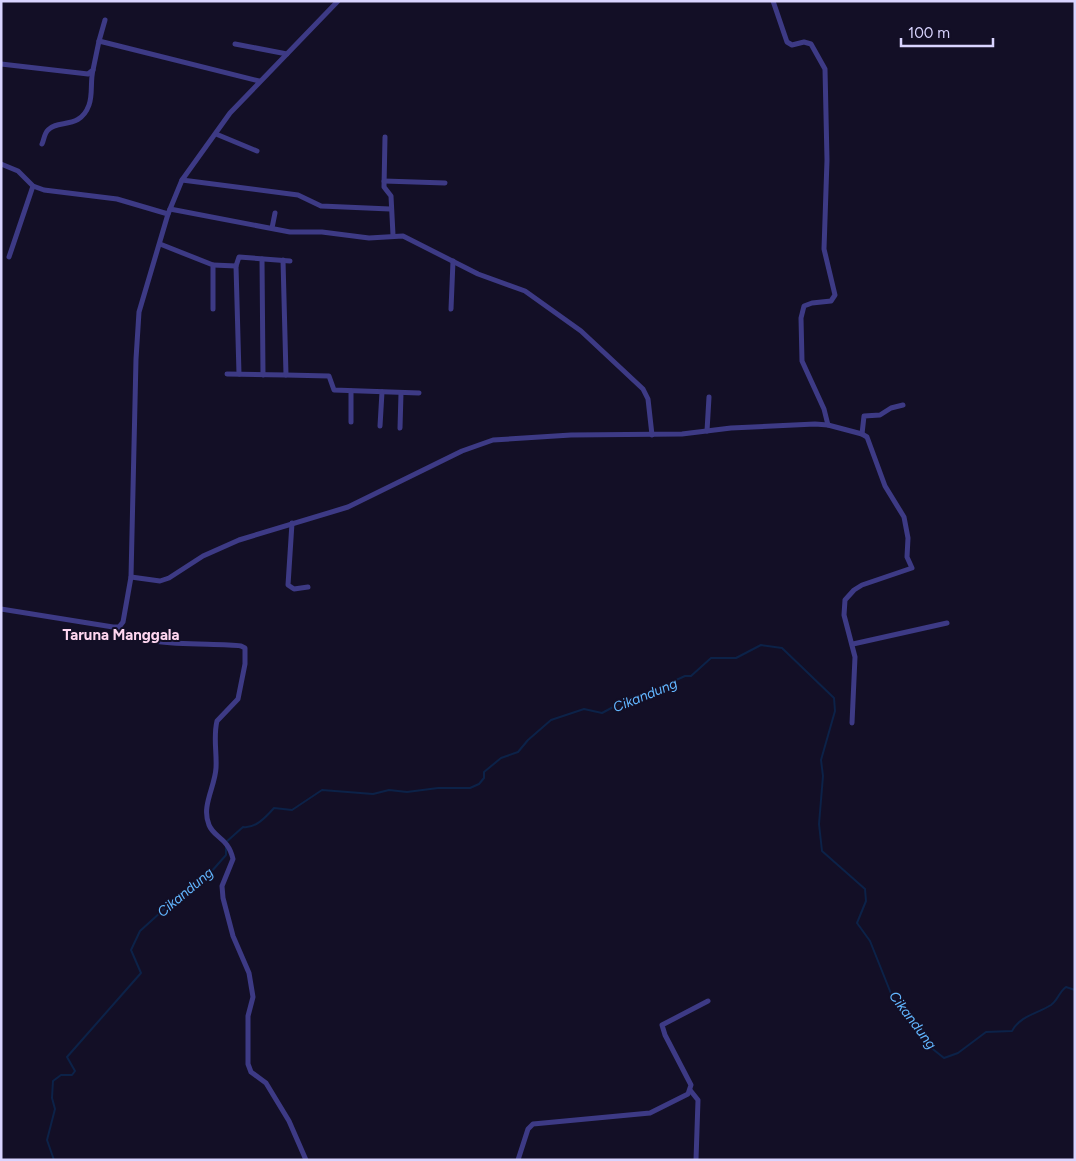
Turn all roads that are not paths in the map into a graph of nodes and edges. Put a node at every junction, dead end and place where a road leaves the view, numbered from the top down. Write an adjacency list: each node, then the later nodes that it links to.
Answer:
1 (329, 1): 3 (street)
2 (773, 1): 46 (street)
3 (336, 3): 7 (street)
4 (105, 20): 5 (street)
5 (99, 41): 9 (street); 10 (street)
6 (235, 44): 7 (street)
7 (287, 54): 10 (street)
8 (1, 64): 9 (street)
9 (93, 70): 13 (street)
10 (259, 81): 11 (street)
11 (216, 134): 14 (street); 16 (street)
12 (385, 137): 17 (street)
13 (42, 144)
14 (257, 150)
15 (1, 164): 19 (street)
16 (182, 180): 20 (street); 21 (street)
17 (384, 182): 18 (street); 20 (street)
18 (444, 183)
19 (33, 186): 21 (street); 26 (street)
20 (390, 210): 24 (street)
21 (169, 212): 23 (street); 25 (street)
22 (275, 213): 23 (street)
23 (272, 228): 24 (street)
24 (392, 235): 30 (street)
25 (160, 244): 31 (street); 53 (street)
26 (9, 258)
27 (262, 259): 28 (street); 32 (street); 37 (street)
28 (283, 260): 29 (street); 38 (street)
29 (290, 261)
30 (453, 261): 34 (street); 51 (street)
31 (213, 265): 32 (street); 33 (street)
32 (236, 266): 36 (street)
33 (213, 309)
34 (451, 309)
35 (226, 374): 36 (street)
36 (239, 374): 37 (street)
37 (263, 375): 38 (street)
38 (286, 376): 39 (street)
39 (352, 391): 40 (street); 45 (street)
40 (382, 392): 41 (street); 47 (street)
41 (401, 392): 42 (street); 48 (street)
42 (419, 393)
43 (709, 398): 49 (street)
44 (903, 405): 50 (street)
45 (351, 422)
46 (828, 425): 49 (street); 50 (street)
47 (380, 426)
48 (400, 428)
49 (707, 431): 51 (street)
50 (862, 434): 58 (street)
51 (652, 435): 52 (street)
52 (292, 523): 53 (street); 54 (street)
53 (131, 578): 57 (street)
54 (308, 587)
55 (1, 609): 57 (street)
56 (947, 623): 58 (street)
57 (119, 627): 62 (street)
58 (854, 644): 59 (street)
59 (852, 722)
60 (708, 1001): 61 (street)
61 (690, 1090): 63 (street); 64 (street)
62 (306, 1160)
63 (518, 1160)
64 (696, 1160)

